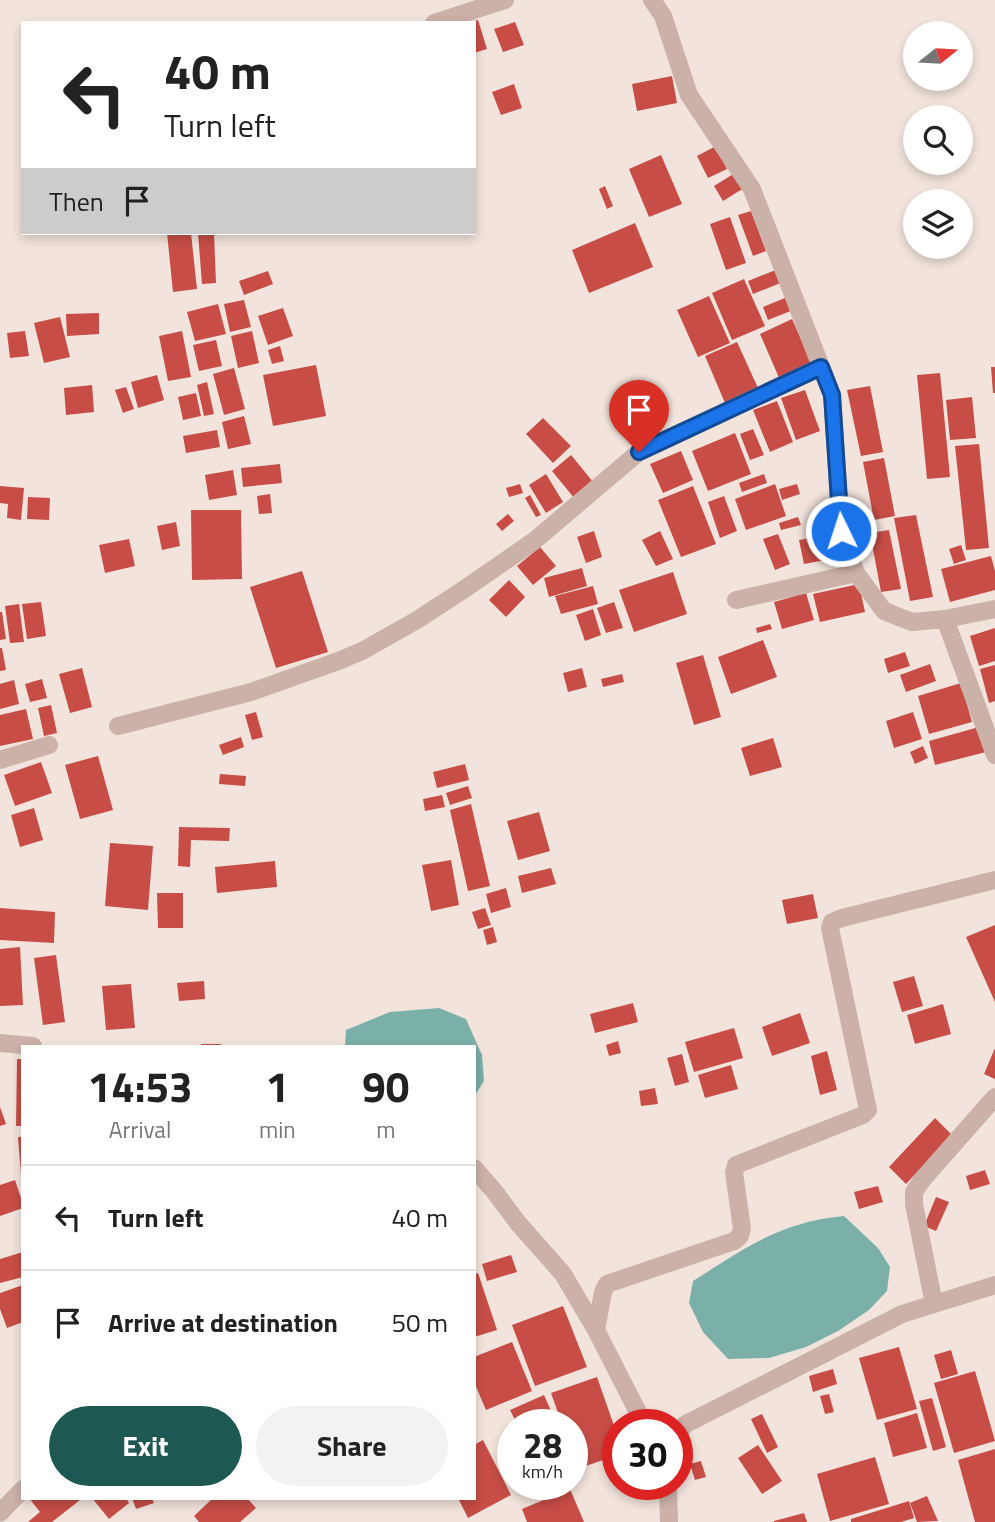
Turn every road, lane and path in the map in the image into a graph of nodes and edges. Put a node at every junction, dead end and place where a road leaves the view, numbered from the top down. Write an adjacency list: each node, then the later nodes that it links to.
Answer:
1 (505, 0): 3 (street)
2 (652, 0): 4 (street)
3 (440, 21)
4 (821, 367): 5 (street); 9 (street)
5 (856, 573): 6 (street); 8 (street)
6 (736, 600)
7 (995, 609): 8 (street)
8 (945, 619): 11 (street)
9 (118, 726)
10 (49, 745): 12 (street)
11 (995, 755)
12 (0, 760)
13 (995, 880): 20 (street)
14 (0, 1043): 15 (street)
15 (22, 1045)
16 (995, 1097): 19 (street)
17 (476, 1170): 20 (street)
18 (995, 1285): 19 (street)
19 (934, 1304): 22 (street)
20 (596, 1330): 21 (street)
21 (636, 1409)
22 (693, 1420)
23 (21, 1491): 25 (street)
24 (668, 1500): 26 (street)
25 (0, 1513)
26 (669, 1522)

